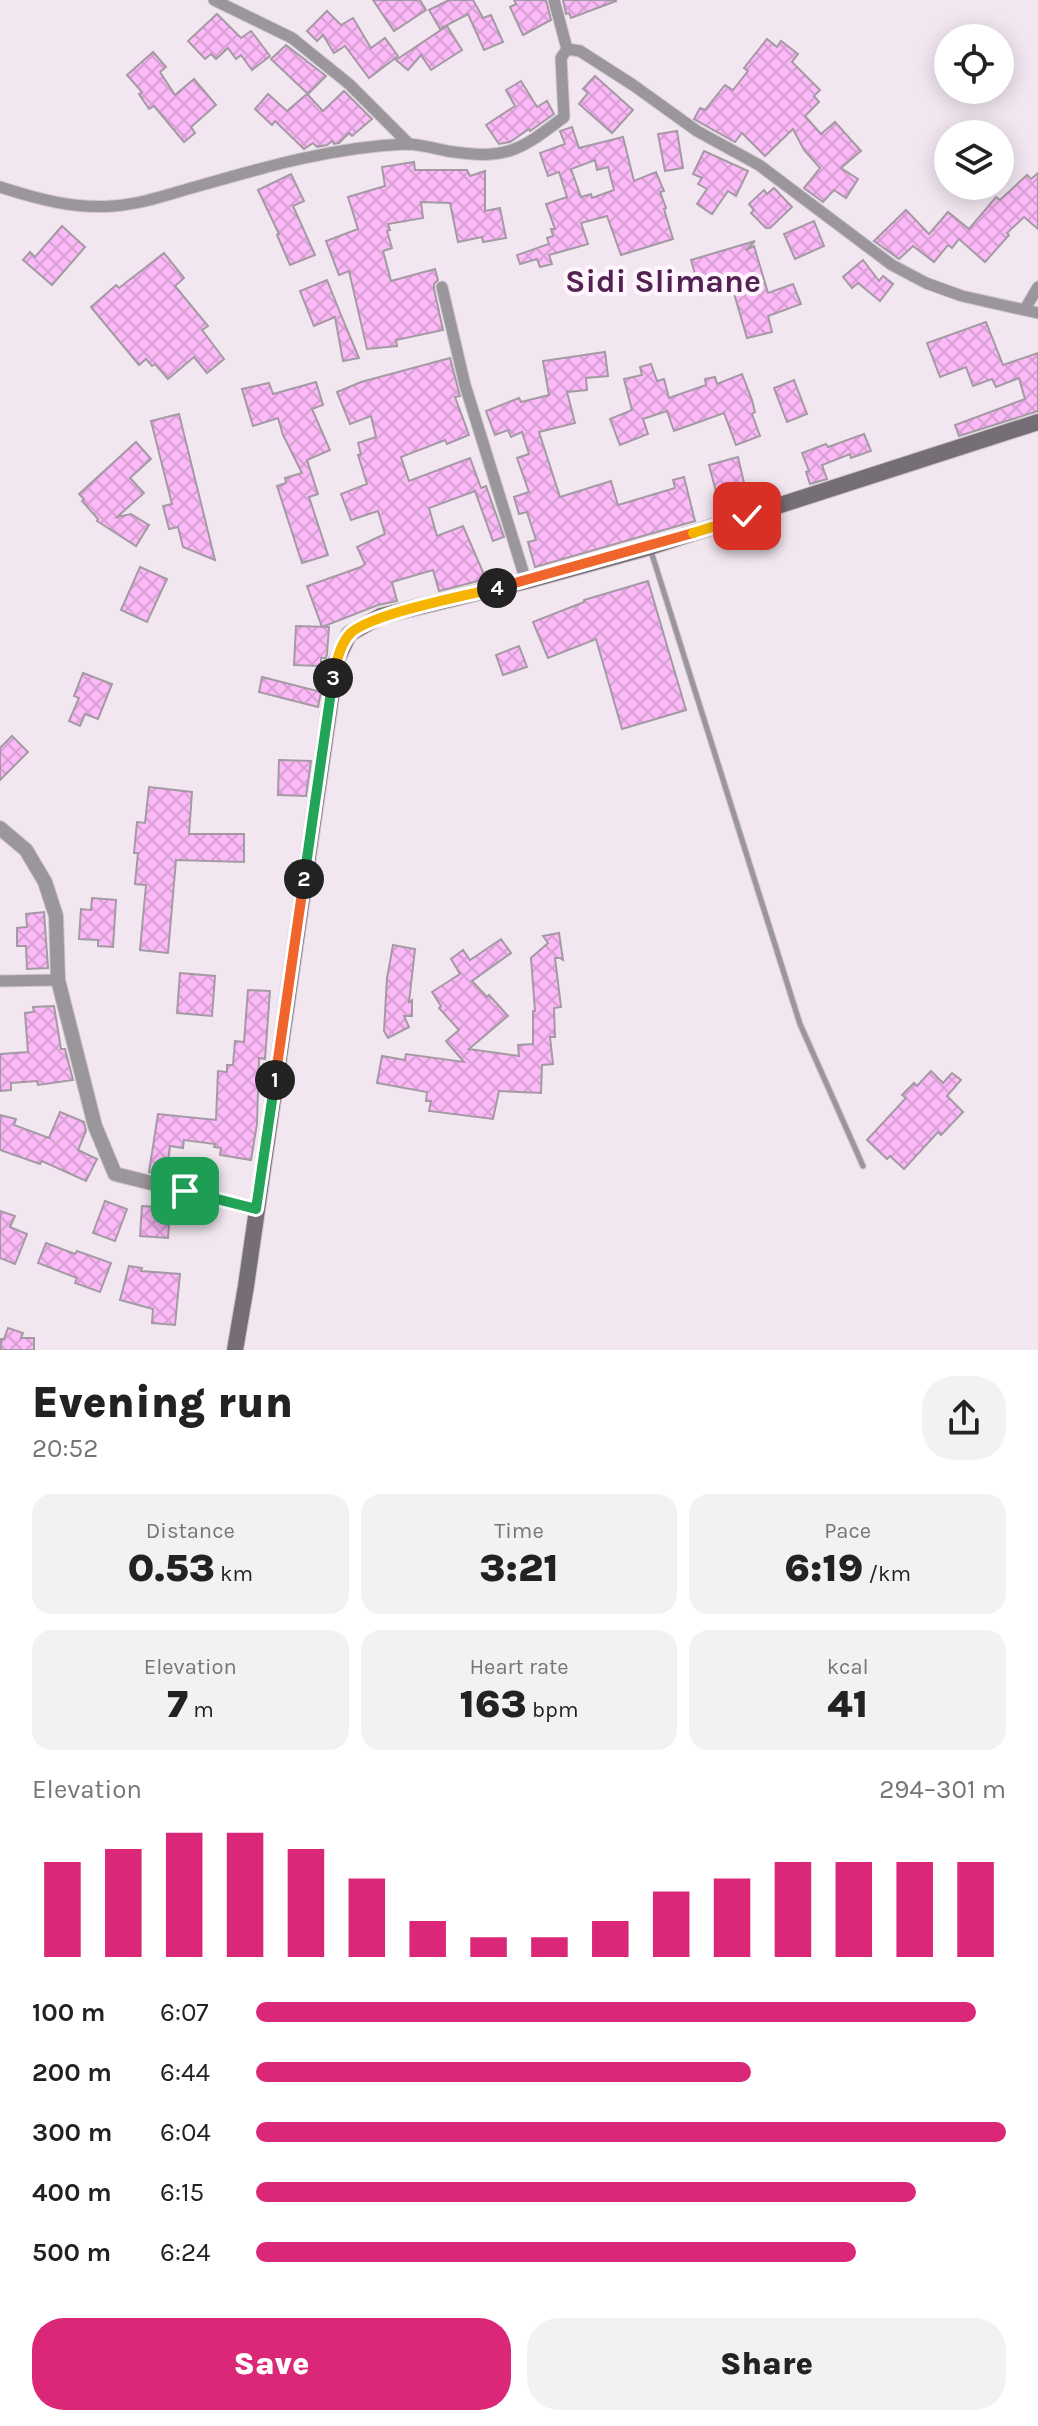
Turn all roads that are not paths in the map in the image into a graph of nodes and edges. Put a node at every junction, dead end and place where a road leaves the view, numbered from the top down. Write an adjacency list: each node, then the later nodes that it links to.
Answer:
1 (214, 0): 4 (street)
2 (554, 0): 3 (street)
3 (567, 49): 4 (street); 8 (street)
4 (409, 144): 5 (street)
5 (0, 187)
6 (442, 287): 12 (street)
7 (1038, 287): 8 (street)
8 (1025, 309): 9 (street)
9 (1038, 313)
10 (1038, 422): 11 (main road)
11 (650, 547): 12 (main road); 16 (lane)
12 (526, 581): 17 (main road)
13 (0, 828): 14 (street)
14 (58, 980): 15 (street); 17 (street)
15 (0, 981)
16 (863, 1166)
17 (256, 1209): 18 (main road)
18 (235, 1350)

